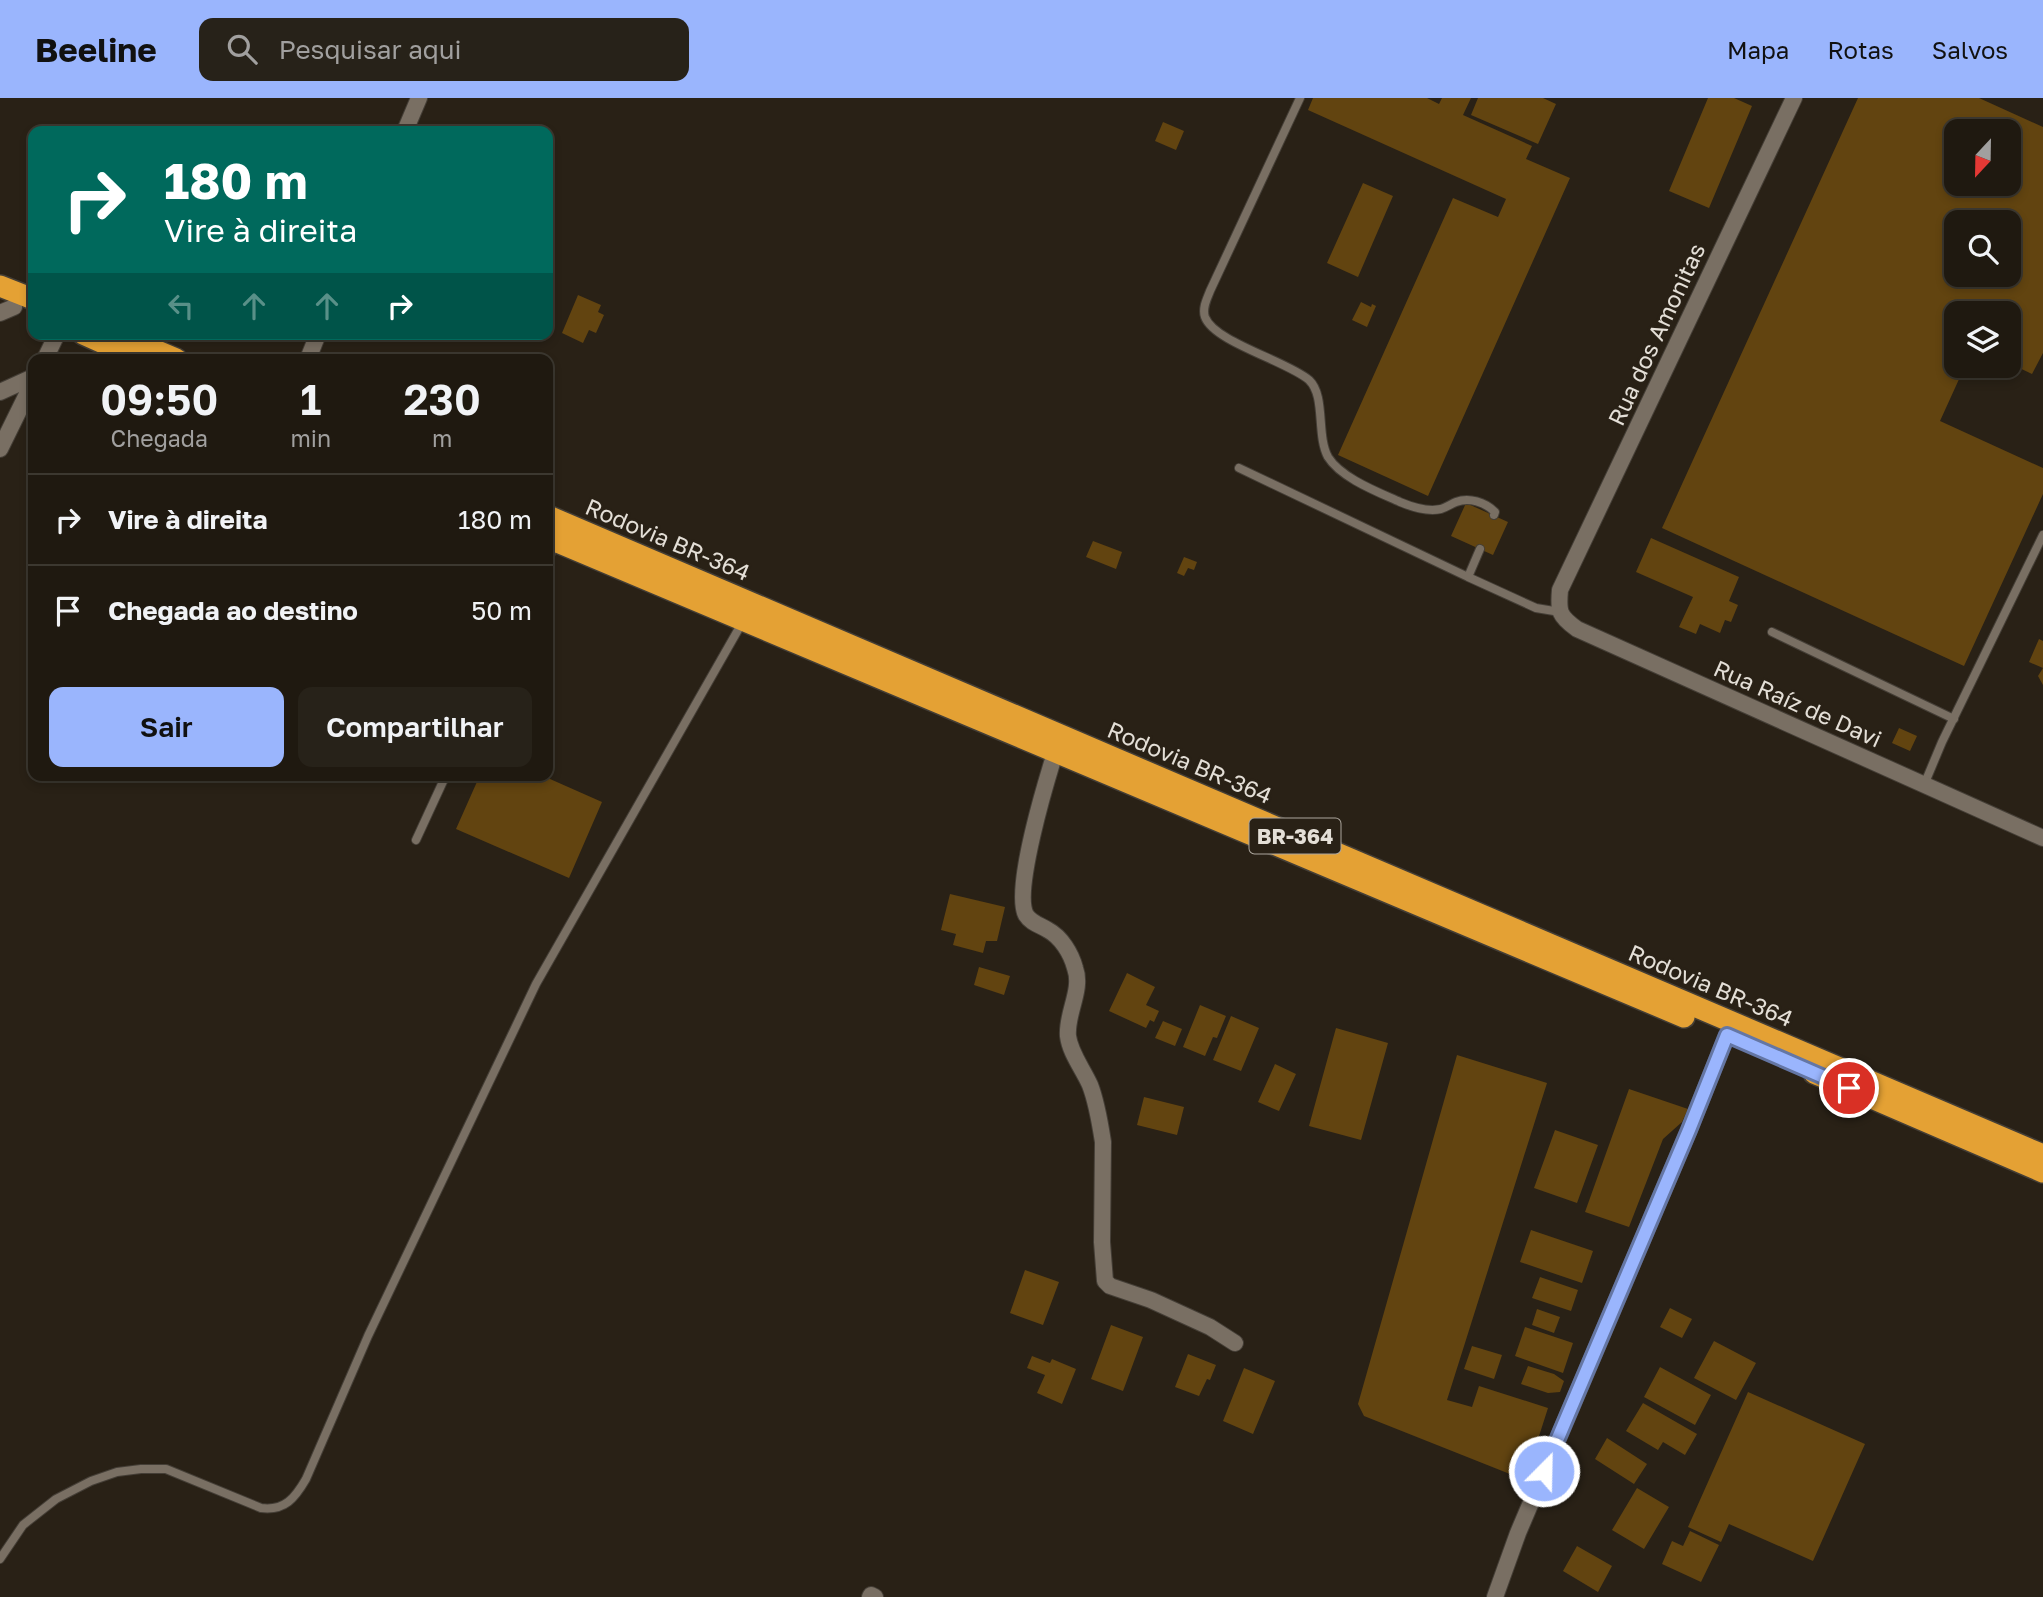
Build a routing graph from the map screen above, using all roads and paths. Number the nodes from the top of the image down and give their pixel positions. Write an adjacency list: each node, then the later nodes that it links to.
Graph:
1 (419, 98): 4 (street)
2 (1300, 98): 16 (lane)
3 (1794, 98): 22 (street, Rua dos Amonitas)
4 (407, 126)
5 (0, 286): 6 (highway)
6 (16, 307)
7 (96, 340): 9 (highway)
8 (131, 340): 10 (highway)
9 (128, 354)
10 (164, 354)
11 (28, 379): 12 (street)
12 (0, 392)
13 (28, 392): 14 (street)
14 (0, 449)
15 (1239, 468): 21 (lane)
16 (1494, 516)
17 (553, 518): 32 (highway, Rodovia BR-364 / BR-364)
18 (2043, 535): 25 (lane)
19 (553, 548): 23 (highway, BR-364)
20 (1480, 549): 21 (lane)
21 (1468, 577): 22 (lane)
22 (1560, 612): 28 (street, Rua Raíz de Davi)
23 (743, 620): 26 (highway, BR-364); 35 (lane)
24 (1772, 632): 25 (lane)
25 (1954, 719): 28 (lane)
26 (1055, 753): 31 (highway, BR-364); 34 (street)
27 (443, 781): 30 (lane)
28 (1924, 785): 29 (street, Rua Raíz de Davi)
29 (2043, 838)
30 (416, 840)
31 (1727, 1035): 33 (highway, BR-364); 36 (street)
32 (2043, 1155)
33 (2043, 1172)
34 (1235, 1343)
35 (0, 1559)
36 (1495, 1597)

